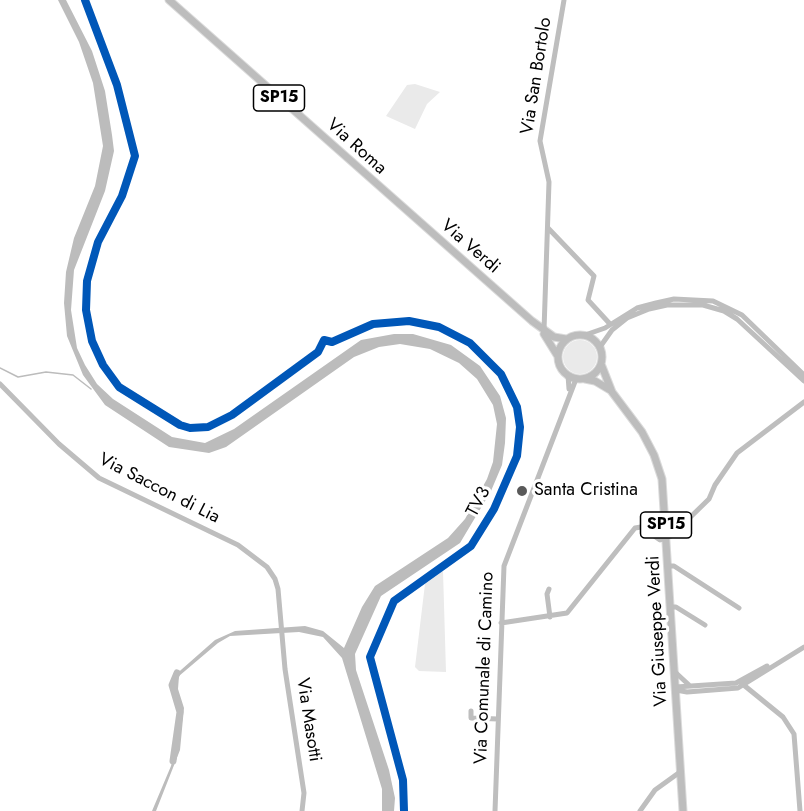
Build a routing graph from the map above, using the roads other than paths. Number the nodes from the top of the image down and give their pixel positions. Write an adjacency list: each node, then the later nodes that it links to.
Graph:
1 (169, 0): 3 (main road, Via Roma / SP15)
2 (564, 0): 4 (street, Via San Bortolo)
3 (388, 196): 5 (main road, Via Verdi / SP15)
4 (548, 228): 6 (street); 7 (street, Via San Bortolo)
5 (532, 321): 7 (main road, SP15); 11 (main road, SP15)
6 (610, 324): 8 (street); 14 (street)
7 (544, 330): 9 (main road, SP15)
8 (585, 335): 9 (main road); 10 (main road)
9 (566, 339): 11 (main road)
10 (600, 347): 12 (main road, SP15); 16 (street)
11 (558, 356): 13 (main road, SP15)
12 (601, 364): 15 (main road); 18 (main road, SP15)
13 (568, 375): 15 (main road, SP15); 19 (street, Via Comunale di Camino)
14 (804, 375)
15 (580, 378): 18 (main road, SP15); 19 (street, Via Comunale di Camino)
16 (804, 381)
17 (0, 384): 29 (street, Via Saccon di Lia)
18 (612, 392): 21 (main road, Via Giuseppe Verdi / SP15)
19 (568, 394): 27 (street, Via Comunale di Camino)
20 (804, 402): 21 (street)
21 (667, 539): 22 (main road, Via Giuseppe Verdi / SP15); 26 (street)
22 (669, 566): 24 (main road, Via Giuseppe Verdi / SP15); 25 (street)
23 (549, 589): 26 (street)
24 (671, 607): 28 (street); 31 (main road, Via Giuseppe Verdi / SP15)
25 (739, 608)
26 (550, 617): 27 (street)
27 (501, 623): 37 (street, Via Comunale di Camino)
28 (705, 625)
29 (282, 630): 39 (street, Via Masotti)
30 (804, 645): 32 (street)
31 (675, 672): 33 (main road, Via Giuseppe Verdi / SP15); 34 (street)
32 (742, 683): 34 (street); 43 (street)
33 (676, 688): 34 (street); 35 (main road, Via Giuseppe Verdi / SP15)
34 (689, 688): 35 (street)
35 (677, 703): 38 (main road, Via Giuseppe Verdi / SP15)
36 (471, 711): 37 (street)
37 (498, 719): 40 (street, Via Comunale di Camino)
38 (680, 772): 41 (street); 42 (main road, Via Giuseppe Verdi / SP15)
39 (302, 811)
40 (495, 811)
41 (640, 811)
42 (682, 811)
43 (800, 811)

